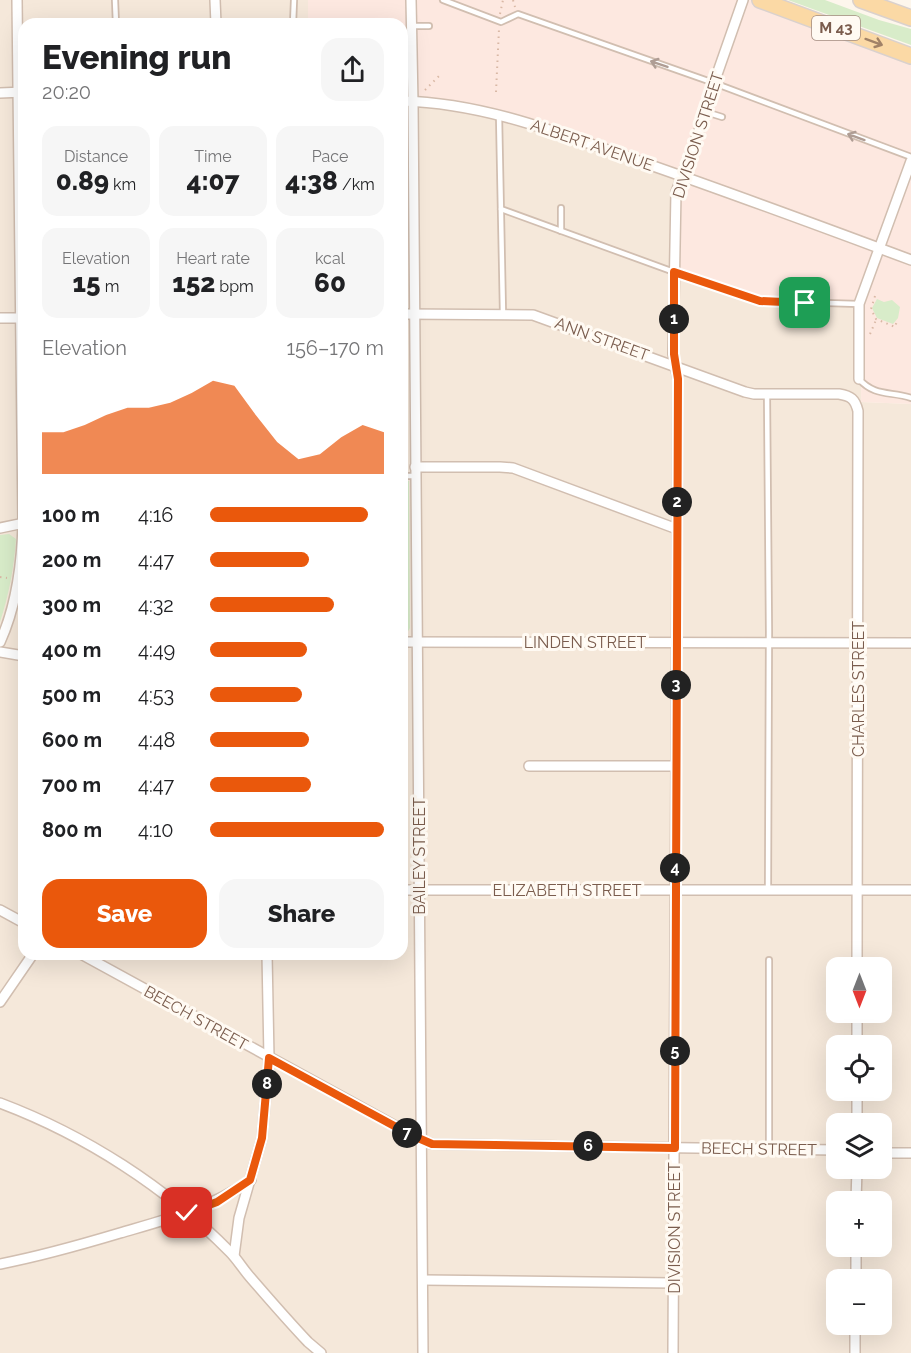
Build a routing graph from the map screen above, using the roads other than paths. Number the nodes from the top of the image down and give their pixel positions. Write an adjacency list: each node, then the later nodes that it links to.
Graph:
1 (17, 0): 14 (street)
2 (115, 0): 10 (lane)
3 (215, 0): 11 (street)
4 (294, 0): 12 (lane)
5 (411, 0): 15 (street, BAILEY STREET)
6 (443, 0): 18 (lane, one-way to 6)
7 (744, 0): 18 (street, DIVISION STREET)
8 (760, 0): 17 (main road, M 43, one-way to 17)
9 (861, 0): 13 (main road, M 43)
10 (116, 18)
11 (216, 18)
12 (293, 18)
13 (911, 18)
14 (18, 23)
15 (411, 26): 16 (lane); 22 (street, BAILEY STREET)
16 (429, 26)
17 (911, 56)
18 (714, 83): 23 (street, DIVISION STREET); 26 (lane, one-way to 18)
19 (18, 92): 20 (street)
20 (0, 93)
21 (408, 102): 22 (street, ALBERT AVENUE)
22 (413, 102): 24 (street, ALBERT AVENUE); 37 (street, BAILEY STREET)
23 (706, 112): 25 (lane); 27 (street, DIVISION STREET)
24 (499, 114): 27 (street, ALBERT AVENUE); 30 (lane)
25 (722, 117)
26 (911, 159): 28 (street)
27 (682, 176): 32 (street, ALBERT AVENUE); 34 (street, DIVISION STREET)
28 (907, 184): 32 (street)
29 (561, 208): 31 (lane)
30 (501, 209): 31 (lane); 38 (lane)
31 (561, 231): 34 (lane)
32 (879, 248): 33 (street, ALBERT AVENUE); 35 (street)
33 (911, 260)
34 (674, 272): 35 (lane); 41 (street, DIVISION STREET)
35 (859, 304): 42 (street)
36 (408, 314): 37 (street, ANN STREET)
37 (414, 314): 38 (street, ANN STREET); 46 (street, BAILEY STREET)
38 (503, 314): 41 (street, ANN STREET)
39 (0, 318): 40 (street)
40 (18, 318)
41 (676, 367): 43 (street, ANN STREET); 50 (street, DIVISION STREET)
42 (859, 379): 44 (lane)
43 (767, 394): 45 (street, ANN STREET); 56 (lane)
44 (911, 398)
45 (858, 411): 57 (street, CHARLES STREET)
46 (415, 471): 47 (lane); 50 (street); 54 (street, BAILEY STREET)
47 (408, 474)
48 (18, 524): 49 (street)
49 (0, 528)
50 (677, 529): 55 (street, DIVISION STREET)
51 (18, 580): 52 (street)
52 (0, 642)
53 (408, 642): 54 (street, LINDEN STREET)
54 (417, 642): 55 (street, LINDEN STREET); 64 (street, BAILEY STREET)
55 (676, 642): 56 (street, LINDEN STREET); 62 (street, DIVISION STREET)
56 (769, 643): 57 (street, LINDEN STREET); 66 (lane)
57 (859, 643): 58 (street, LINDEN STREET); 67 (street, CHARLES STREET)
58 (911, 643)
59 (0, 652): 60 (street)
60 (18, 655)
61 (529, 766): 62 (street)
62 (676, 766): 65 (street, DIVISION STREET)
63 (408, 890): 64 (street, ELIZABETH STREET)
64 (419, 890): 65 (street, ELIZABETH STREET); 79 (street, BAILEY STREET)
65 (675, 890): 66 (street, ELIZABETH STREET); 80 (street, DIVISION STREET)
66 (768, 890): 67 (street, ELIZABETH STREET)
67 (857, 890): 68 (street, ELIZABETH STREET); 71 (street, CHARLES STREET)
68 (911, 890)
69 (0, 910): 70 (street)
70 (18, 920)
71 (857, 957)
72 (29, 960): 76 (street)
73 (92, 960): 77 (street, BEECH STREET)
74 (267, 960): 77 (street)
75 (769, 960): 81 (lane)
76 (0, 1002)
77 (269, 1058): 79 (street, BEECH STREET); 85 (street)
78 (0, 1103): 86 (street)
79 (421, 1140): 80 (street, BEECH STREET); 89 (street, BAILEY STREET)
80 (675, 1148): 81 (street, BEECH STREET); 90 (street, DIVISION STREET)
81 (769, 1149): 82 (street, BEECH STREET)
82 (826, 1150)
83 (892, 1153): 84 (street)
84 (911, 1153)
85 (250, 1180): 86 (street); 87 (street)
86 (187, 1213): 87 (street); 88 (street)
87 (234, 1256): 92 (street)
88 (0, 1264)
89 (423, 1280): 90 (street); 95 (street, BAILEY STREET)
90 (674, 1284): 96 (street, DIVISION STREET)
91 (855, 1335): 97 (street)
92 (308, 1342): 93 (street); 94 (street)
93 (310, 1353)
94 (321, 1353)
95 (423, 1353)
96 (674, 1353)
97 (855, 1353)

